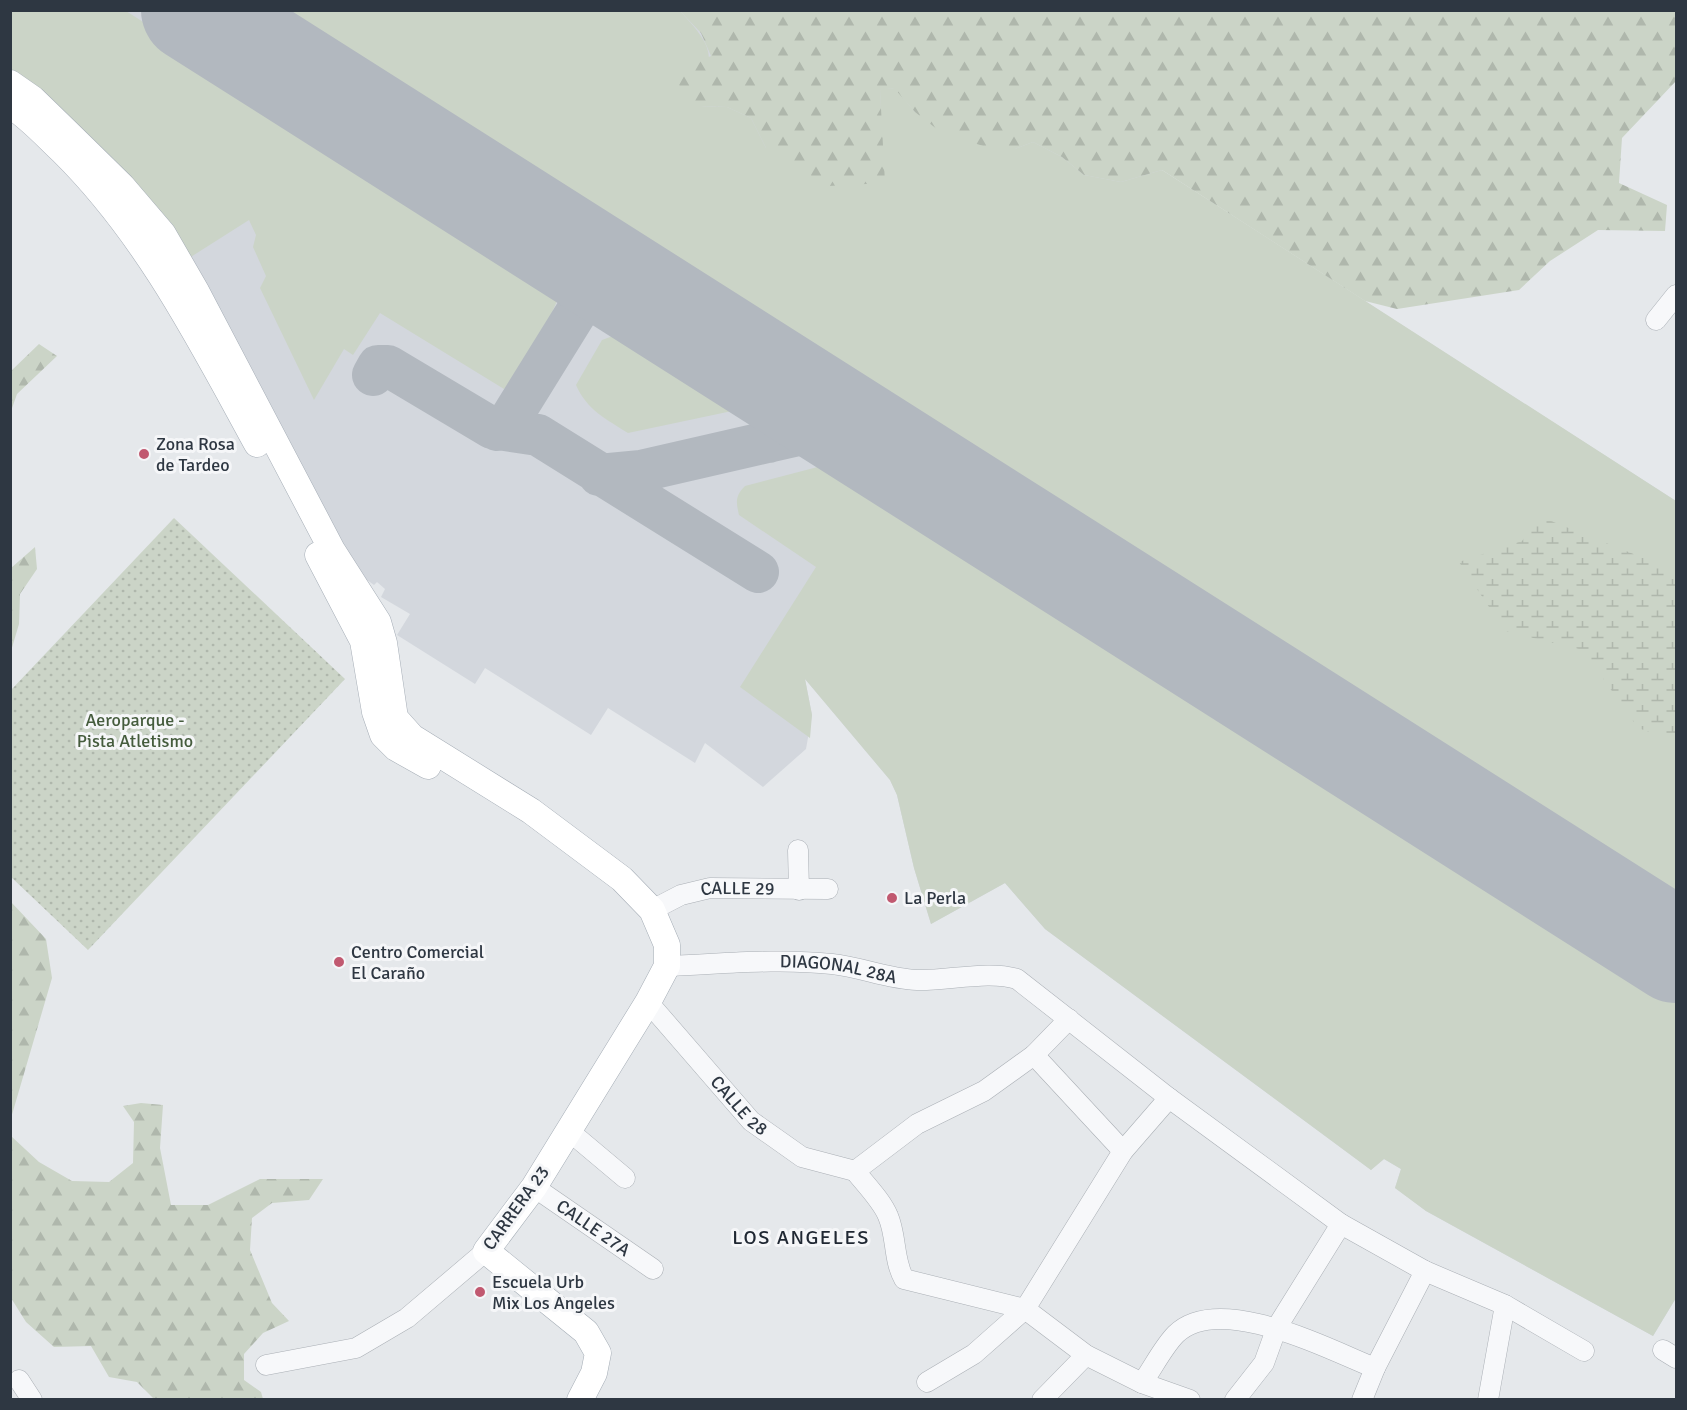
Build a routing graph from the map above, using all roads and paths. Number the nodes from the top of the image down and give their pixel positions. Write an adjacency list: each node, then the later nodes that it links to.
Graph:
1 (10, 83): 5 (main road)
2 (10, 105): 5 (main road)
3 (1677, 295): 4 (street)
4 (1656, 320)
5 (560, 835): 9 (main road)
6 (798, 850): 8 (street)
7 (828, 889): 8 (street, CALLE 29)
8 (799, 890): 9 (street, CALLE 29)
9 (652, 910): 10 (main road)
10 (667, 956): 11 (main road, CARRERA 23); 12 (street, DIAGONAL 28A)
11 (648, 1002): 15 (main road, CARRERA 23); 17 (street, CALLE 28)
12 (1069, 1019): 13 (street); 14 (street)
13 (1034, 1055): 16 (street); 17 (street)
14 (1169, 1098): 16 (street); 20 (street)
15 (568, 1131): 18 (street); 19 (main road, CARRERA 23)
16 (1123, 1151): 25 (street)
17 (855, 1171): 25 (street)
18 (625, 1178)
19 (534, 1187): 21 (main road, CARRERA 23); 22 (street, CALLE 27A)
20 (1341, 1224): 23 (street); 26 (street)
21 (486, 1251): 29 (street, CARRERA 23); 35 (main road)
22 (653, 1269)
23 (1425, 1271): 24 (street); 30 (street)
24 (1504, 1305): 27 (street); 40 (street)
25 (1025, 1309): 28 (street); 32 (street)
26 (1277, 1327): 30 (street); 33 (street); 38 (street)
27 (1584, 1351)
28 (1086, 1355): 33 (street); 36 (street)
29 (266, 1365)
30 (1375, 1368): 39 (street)
31 (20, 1380): 34 (street)
32 (927, 1382)
33 (1142, 1383): 37 (street)
34 (32, 1400)
35 (580, 1400)
36 (1042, 1400)
37 (1190, 1400)
38 (1235, 1400)
39 (1362, 1400)
40 (1488, 1400)

